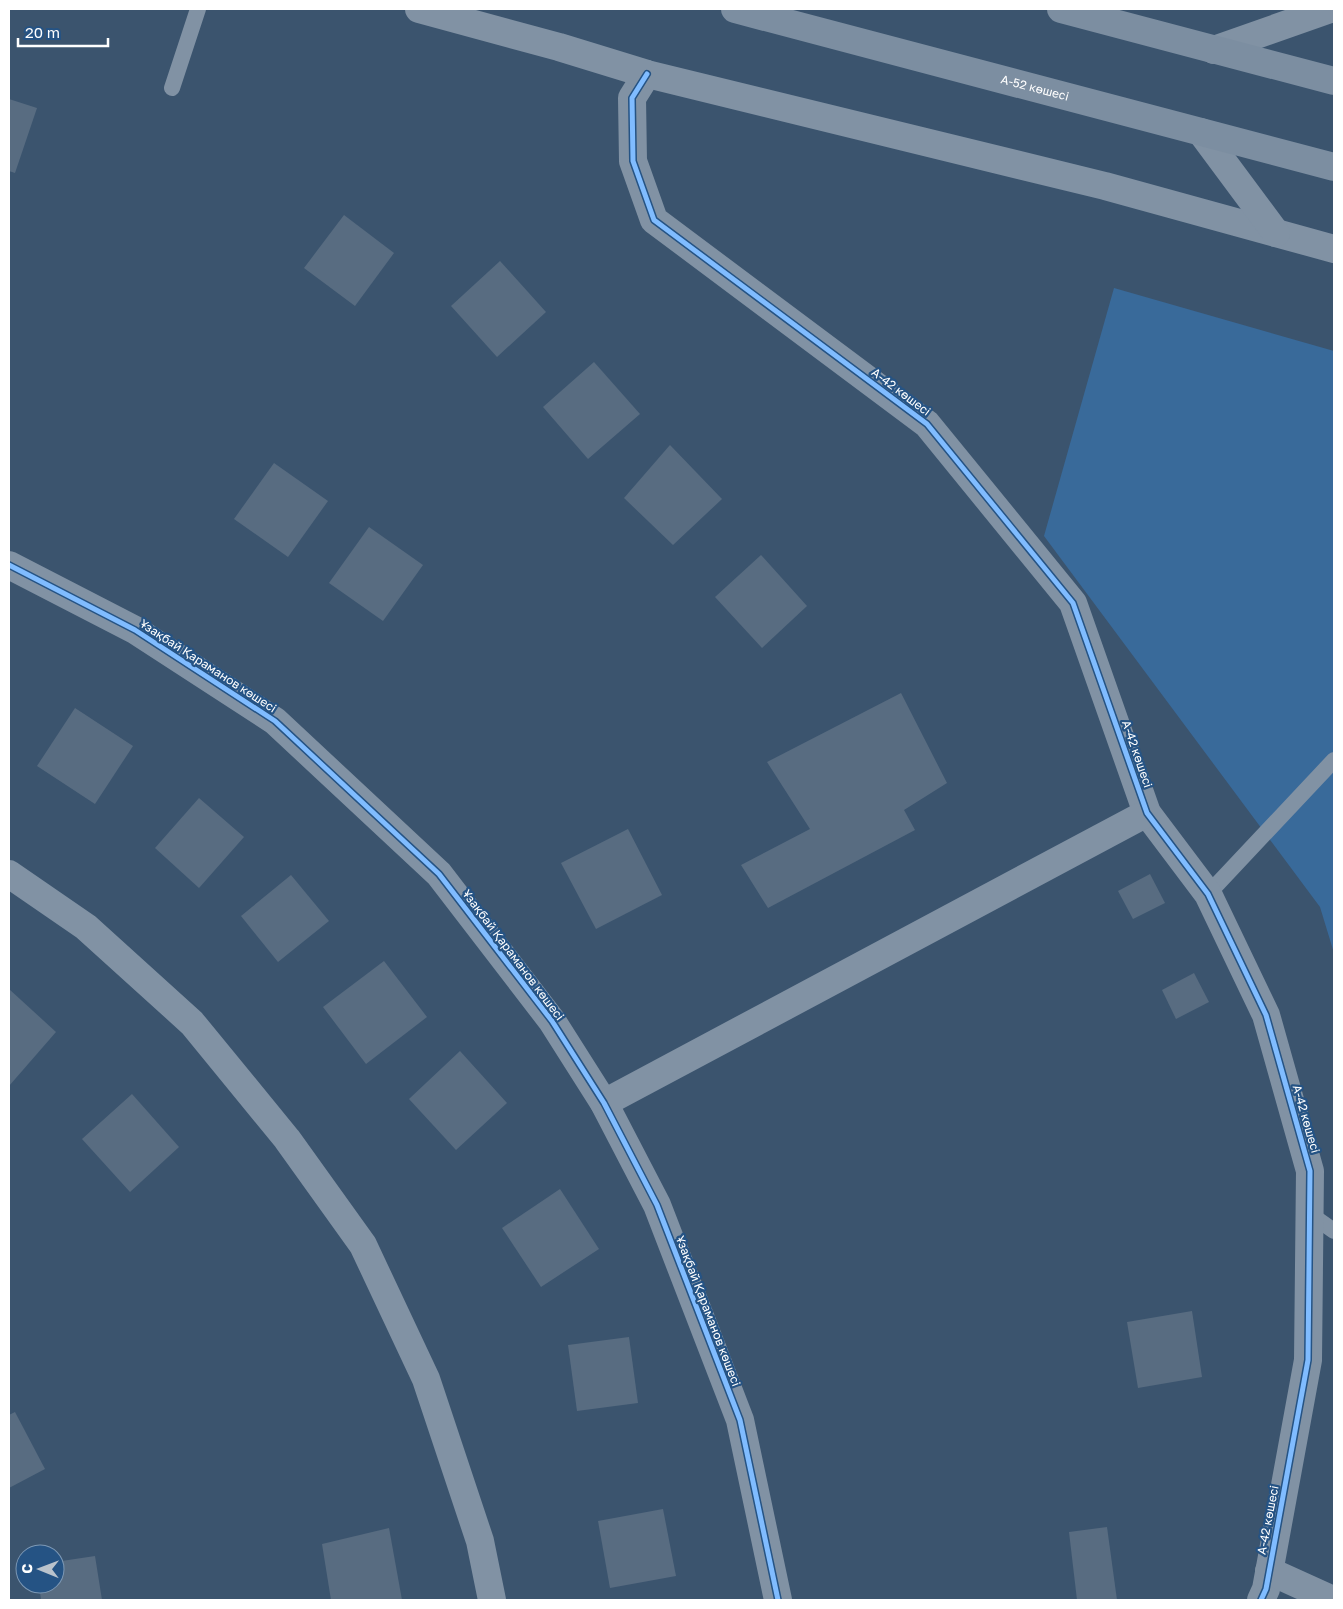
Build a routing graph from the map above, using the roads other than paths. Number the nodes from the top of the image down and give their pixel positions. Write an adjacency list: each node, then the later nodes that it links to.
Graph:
1 (198, 9): 9 (lane)
2 (419, 9): 7 (street)
3 (734, 9): 10 (main road, А-52 көшесі)
4 (1060, 9): 6 (main road)
5 (1330, 9): 6 (street)
6 (1214, 50): 8 (main road)
7 (647, 74): 12 (street); 16 (street, А-42 көшесі)
8 (1334, 81)
9 (172, 88)
10 (1201, 132): 11 (main road, А-52 көшесі); 12 (street)
11 (1334, 166)
12 (1276, 233): 13 (street)
13 (1334, 249)
14 (9, 565): 19 (street, Ұзақбай Қараманов көшесі)
15 (1334, 760): 18 (lane)
16 (1147, 813): 18 (street, А-42 көшесі); 19 (street)
17 (9, 874): 23 (street)
18 (1208, 894): 20 (street, А-42 көшесі)
19 (604, 1103): 24 (street, Ұзақбай Қараманов көшесі)
20 (1310, 1214): 21 (lane); 22 (street, А-42 көшесі)
21 (1334, 1231)
22 (1269, 1571): 25 (street, А-42 көшесі); 26 (street)
23 (492, 1600)
24 (778, 1600)
25 (1261, 1600)
26 (1333, 1600)

